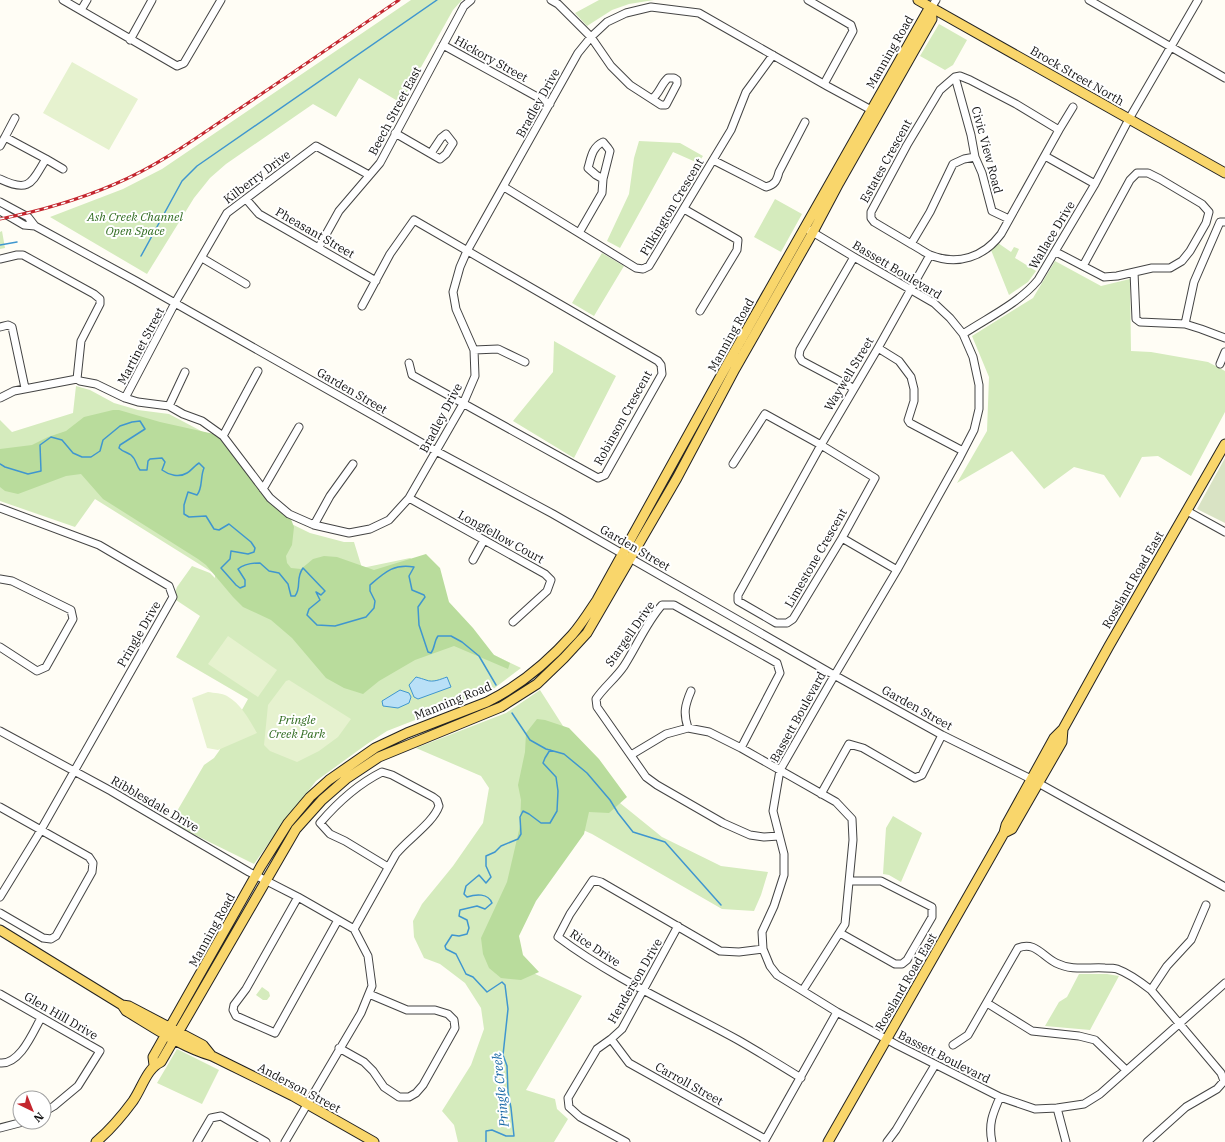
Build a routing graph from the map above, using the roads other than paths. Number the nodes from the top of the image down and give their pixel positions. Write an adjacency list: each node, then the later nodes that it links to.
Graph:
1 (63, 0): 13 (street)
2 (87, 0): 13 (street)
3 (152, 0): 15 (street)
4 (221, 0): 15 (street)
5 (471, 0): 16 (street, Beech Street East)
6 (551, 0): 14 (street)
7 (808, 0): 21 (street)
8 (918, 0): 12 (main road, Brock Street North)
9 (936, 0): 12 (street)
10 (1089, 0): 17 (street)
11 (1198, 0): 17 (street, Wallace Drive)
12 (931, 8): 25 (main road, Manning Road); 27 (main road, Brock Street North)
13 (81, 10): 15 (street)
14 (591, 37): 18 (street, Bradley Drive); 22 (street); 23 (street, Bradley Drive)
15 (130, 40)
16 (443, 45): 23 (street, Hickory Street); 30 (street, Beech Street East)
17 (1171, 47): 20 (street); 27 (street, Wallace Drive)
18 (773, 55): 21 (street, Bradley Drive); 37 (street, Pilkington Crescent)
19 (955, 77): 29 (street); 34 (street, Civic View Road); 54 (street, Estates Crescent)
20 (1225, 78)
21 (824, 84): 25 (street, Bradley Drive)
22 (652, 99)
23 (550, 104): 44 (street, Bradley Drive)
24 (1073, 107): 29 (street, Estates Crescent)
25 (875, 112): 52 (main road, Manning Road)
26 (15, 118): 31 (street)
27 (1129, 119): 39 (main road, Brock Street North); 43 (street, Wallace Drive)
28 (805, 122): 37 (street)
29 (1059, 130): 35 (street, Estates Crescent)
30 (395, 133): 33 (street); 40 (street, Beech Street East)
31 (5, 137): 32 (street); 36 (street)
32 (0, 146)
33 (431, 153)
34 (975, 156): 49 (street, Civic View Road); 54 (street)
35 (1045, 156): 43 (street); 49 (street, Estates Crescent)
36 (46, 159): 38 (street); 41 (street)
37 (713, 160): 47 (street, Pilkington Crescent)
38 (63, 169)
39 (1225, 173)
40 (369, 175): 45 (street, Kilberry Drive); 55 (street, Beech Street East)
41 (0, 179)
42 (603, 179): 42 (street); 53 (street)
43 (1095, 184): 57 (street, Wallace Drive)
44 (504, 187): 53 (street, Pilkington Crescent); 56 (street, Bradley Drive)
45 (246, 199): 55 (street, Pheasant Street); 59 (street, Kilberry Drive)
46 (0, 202): 51 (street, Garden Street)
47 (684, 209): 53 (street, Pilkington Crescent); 69 (street)
48 (0, 211): 51 (street, Garden Street)
49 (1009, 219): 58 (street, Estates Crescent)
50 (1225, 222): 70 (street)
51 (35, 226): 67 (street, Garden Street)
52 (809, 230): 60 (street, Bassett Boulevard); 106 (main road, Manning Road)
53 (579, 233)
54 (912, 244): 58 (street, Estates Crescent)
55 (319, 247): 64 (street, Pheasant Street)
56 (467, 251): 64 (street); 75 (street, Bradley Drive); 87 (street, Robinson Crescent)
57 (1056, 252): 62 (street); 72 (street, Wallace Drive)
58 (930, 255): 66 (street, Waywell Street)
59 (202, 258): 65 (street); 67 (street, Kilberry Drive)
60 (854, 258): 66 (street, Bassett Boulevard); 84 (street)
61 (0, 259): 82 (street)
62 (1083, 266): 63 (street); 63 (street)
63 (1134, 272): 70 (street)
64 (376, 281): 68 (street)
65 (246, 284)
66 (911, 290): 72 (street, Bassett Boulevard); 74 (street, Waywell Street)
67 (175, 303): 86 (street, Martinet Street); 93 (street, Garden Street)
68 (362, 306)
69 (700, 311)
70 (1185, 324): 73 (street)
71 (0, 327): 83 (street)
72 (963, 334): 94 (street, Bassett Boulevard)
73 (1225, 338)
74 (878, 348): 84 (street, Waywell Street); 94 (street)
75 (474, 350): 77 (street); 87 (street, Bradley Drive)
76 (1225, 352): 79 (street)
77 (525, 362)
78 (409, 363): 87 (street)
79 (1220, 364)
80 (258, 371): 90 (street)
81 (185, 372): 88 (street)
82 (77, 379): 83 (street, Bradley Drive); 86 (street, Bradley Drive)
83 (26, 388): 85 (street, Bradley Drive)
84 (853, 388): 92 (street, Waywell Street)
85 (0, 398)
86 (125, 398): 88 (street, Bradley Drive)
87 (463, 404): 93 (street, Bradley Drive)
88 (169, 406): 90 (street, Bradley Drive)
89 (299, 427): 97 (street)
90 (223, 436): 97 (street, Bradley Drive)
91 (1225, 444): 101 (main road, Rossland Road East)
92 (821, 445): 96 (street); 99 (street, Waywell Street); 104 (street, Limestone Crescent)
93 (436, 451): 98 (street, Bradley Drive); 106 (street, Garden Street)
94 (963, 451): 108 (street, Bassett Boulevard)
95 (353, 464): 102 (street)
96 (733, 464)
97 (262, 489): 102 (street, Bradley Drive)
98 (409, 498): 102 (street, Bradley Drive); 105 (street, Longfellow Court)
99 (787, 505): 104 (street, Limestone Crescent)
100 (0, 508): 120 (street, Pringle Drive)
101 (1187, 511): 103 (street); 121 (main road, Rossland Road East)
102 (314, 525)
103 (1225, 532)
104 (842, 538): 108 (street)
105 (484, 540): 107 (street); 110 (street, Longfellow Court)
106 (626, 555): 112 (street, Garden Street); 127 (main road, Manning Road); 128 (main road, Manning Road)
107 (473, 560)
108 (897, 570): 112 (street, Bassett Boulevard)
109 (0, 579): 111 (street)
110 (513, 622)
111 (0, 647)
112 (834, 675): 116 (street, Garden Street); 119 (street, Bassett Boulevard)
113 (691, 691): 114 (street)
114 (688, 728): 117 (street); 118 (street)
115 (0, 731): 120 (street, Ribblesdale Drive)
116 (942, 735): 121 (street, Garden Street); 122 (street)
117 (741, 748): 118 (street, Stargell Drive); 119 (street)
118 (631, 755): 125 (street, Stargell Drive)
119 (780, 770): 122 (street); 125 (street, Bassett Boulevard)
120 (74, 772): 124 (street, Pringle Drive); 127 (street, Ribblesdale Drive)
121 (1034, 781): 130 (street, Garden Street); 154 (main road, Rossland Road East)
122 (821, 794): 129 (street)
123 (0, 807): 124 (street)
124 (41, 829): 131 (street, Pringle Drive); 134 (street)
125 (779, 836): 140 (street, Bassett Boulevard)
126 (388, 867): 126 (street); 137 (street)
127 (256, 875): 128 (street, Ribblesdale Drive); 151 (main road, Manning Road)
128 (266, 880): 132 (street, Ribblesdale Drive); 152 (main road, Manning Road)
129 (850, 881): 139 (street); 139 (street)
130 (1225, 887)
131 (0, 897)
132 (298, 897): 135 (street, Ribblesdale Drive); 135 (street)
133 (1206, 905): 143 (street)
134 (0, 913)
135 (338, 920): 137 (street, Ribblesdale Drive)
136 (678, 926): 140 (street, Rice Drive); 144 (street, Henderson Drive); 144 (street, Rice Drive)
137 (354, 929): 146 (street)
138 (0, 930): 151 (main road, Anderson Street)
139 (840, 933): 142 (street)
140 (763, 950): 142 (street, Bassett Boulevard)
141 (1225, 983): 150 (street, Bassett Boulevard)
142 (803, 990): 148 (street, Bassett Boulevard)
143 (1151, 990): 147 (street); 150 (street)
144 (644, 991): 153 (street, Henderson Drive); 161 (street, Rice Drive)
145 (0, 994): 149 (street, Glen Hill Drive)
146 (369, 994): 156 (street); 156 (street)
147 (987, 1002): 155 (street); 160 (street)
148 (837, 1012): 154 (street, Bassett Boulevard); 161 (street)
149 (42, 1018): 157 (street); 164 (street, Glen Hill Drive)
150 (1179, 1023): 160 (street, Bassett Boulevard); 179 (street)
151 (168, 1031): 152 (main road, Anderson Street); 158 (main road, Manning Road)
152 (177, 1035): 158 (main road, Manning Road); 163 (main road, Anderson Street)
153 (611, 1039): 168 (street, Carroll Street); 174 (street, Henderson Drive)
154 (887, 1039): 159 (street, Bassett Boulevard); 175 (main road, Rossland Road East)
155 (953, 1045)
156 (339, 1048): 163 (street)
157 (0, 1063)
158 (154, 1065): 169 (main road, Manning Road)
159 (935, 1065): 162 (street, Bassett Boulevard); 176 (street)
160 (1126, 1070): 165 (street, Bassett Boulevard)
161 (801, 1078): 168 (street)
162 (1000, 1097): 165 (street, Bassett Boulevard); 177 (street)
163 (307, 1105): 172 (street); 173 (main road, Anderson Street)
164 (52, 1107)
165 (1057, 1108): 178 (street)
166 (12, 1125): 167 (street)
167 (0, 1128)
168 (765, 1141)
169 (96, 1142)
170 (196, 1142): 171 (street)
171 (266, 1142)
172 (285, 1142)
173 (374, 1142)
174 (626, 1142)
175 (828, 1142)
176 (887, 1142)
177 (992, 1142)
178 (1066, 1142)
179 (1147, 1142)

